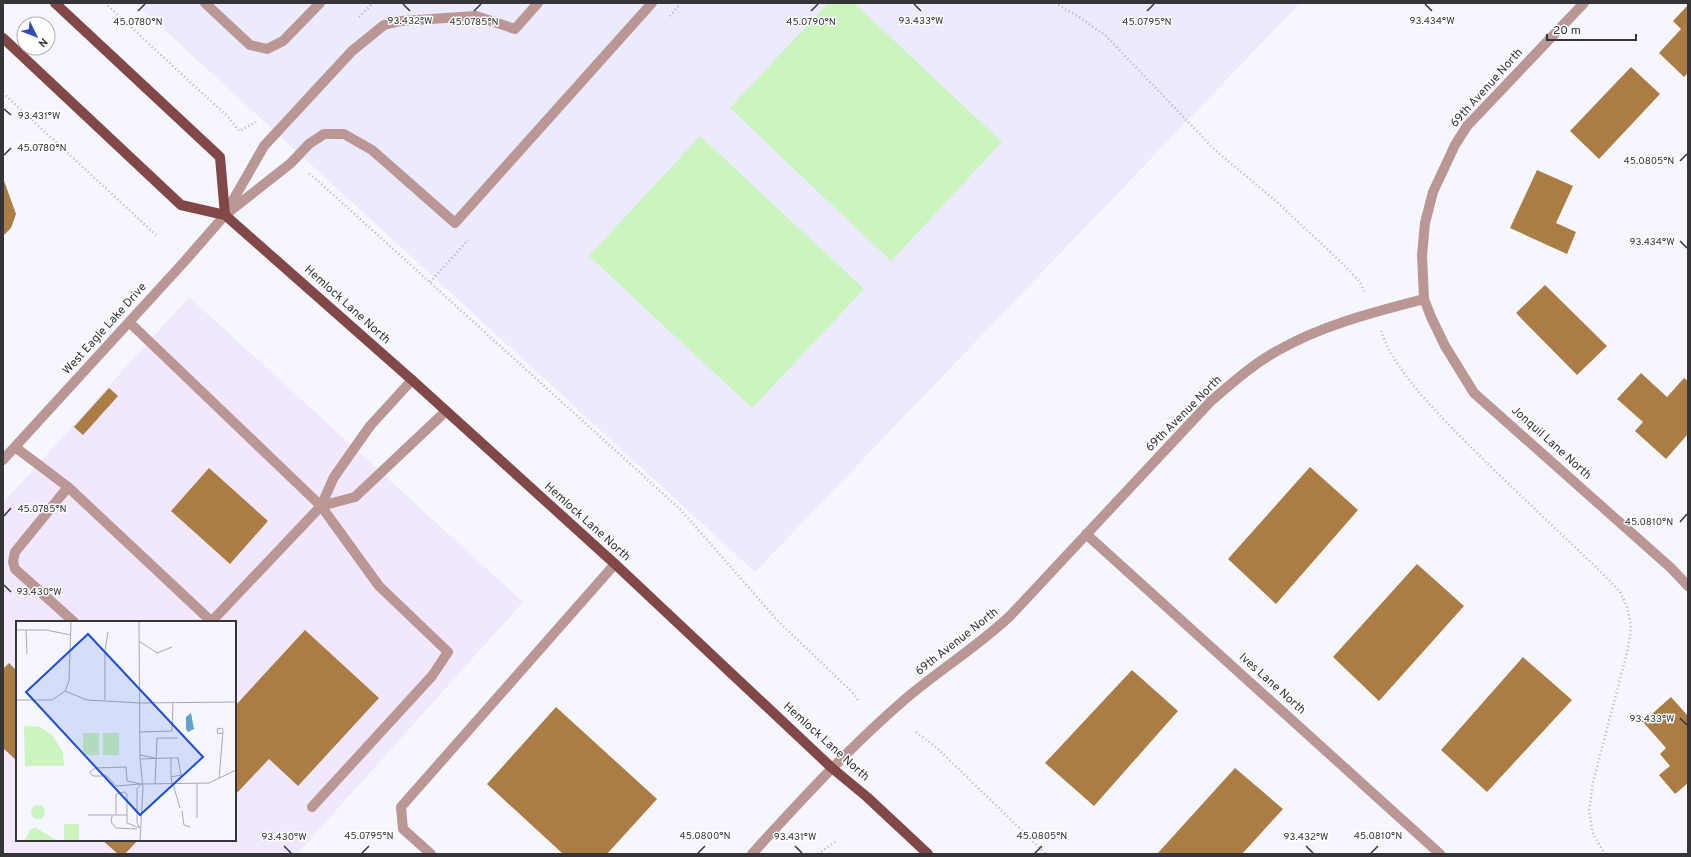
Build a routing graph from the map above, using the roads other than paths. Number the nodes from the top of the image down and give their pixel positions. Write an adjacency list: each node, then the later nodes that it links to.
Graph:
1 (55, 3): 8 (main road)
2 (205, 3): 3 (street)
3 (320, 3)
4 (538, 3): 8 (street)
5 (652, 3): 8 (street)
6 (1584, 3): 9 (street, 69th Avenue North)
7 (3, 38): 8 (main road, Hemlock Lane North)
8 (225, 215): 10 (street, West Eagle Lake Drive); 11 (main road, Hemlock Lane North)
9 (1424, 299): 17 (street, 69th Avenue North); 19 (street, Jonquil Lane North)
10 (129, 322): 13 (street, West Eagle Lake Drive); 16 (street)
11 (412, 380): 12 (main road, Hemlock Lane North); 16 (street)
12 (446, 412): 16 (street); 18 (main road, Hemlock Lane North)
13 (15, 447): 14 (street, West Eagle Lake Drive); 15 (street)
14 (4, 458)
15 (68, 487): 20 (street); 21 (street)
16 (321, 506): 22 (street); 24 (street)
17 (1086, 534): 23 (street, 69th Avenue North); 28 (street, Ives Lane North)
18 (615, 564): 23 (main road, Hemlock Lane North); 25 (street)
19 (1688, 586)
20 (73, 621)
21 (211, 621)
22 (213, 621)
23 (832, 768): 26 (street, 69th Avenue North); 27 (main road, Hemlock Lane North)
24 (312, 807)
25 (431, 854)
26 (752, 854)
27 (928, 854)
28 (1440, 854)

